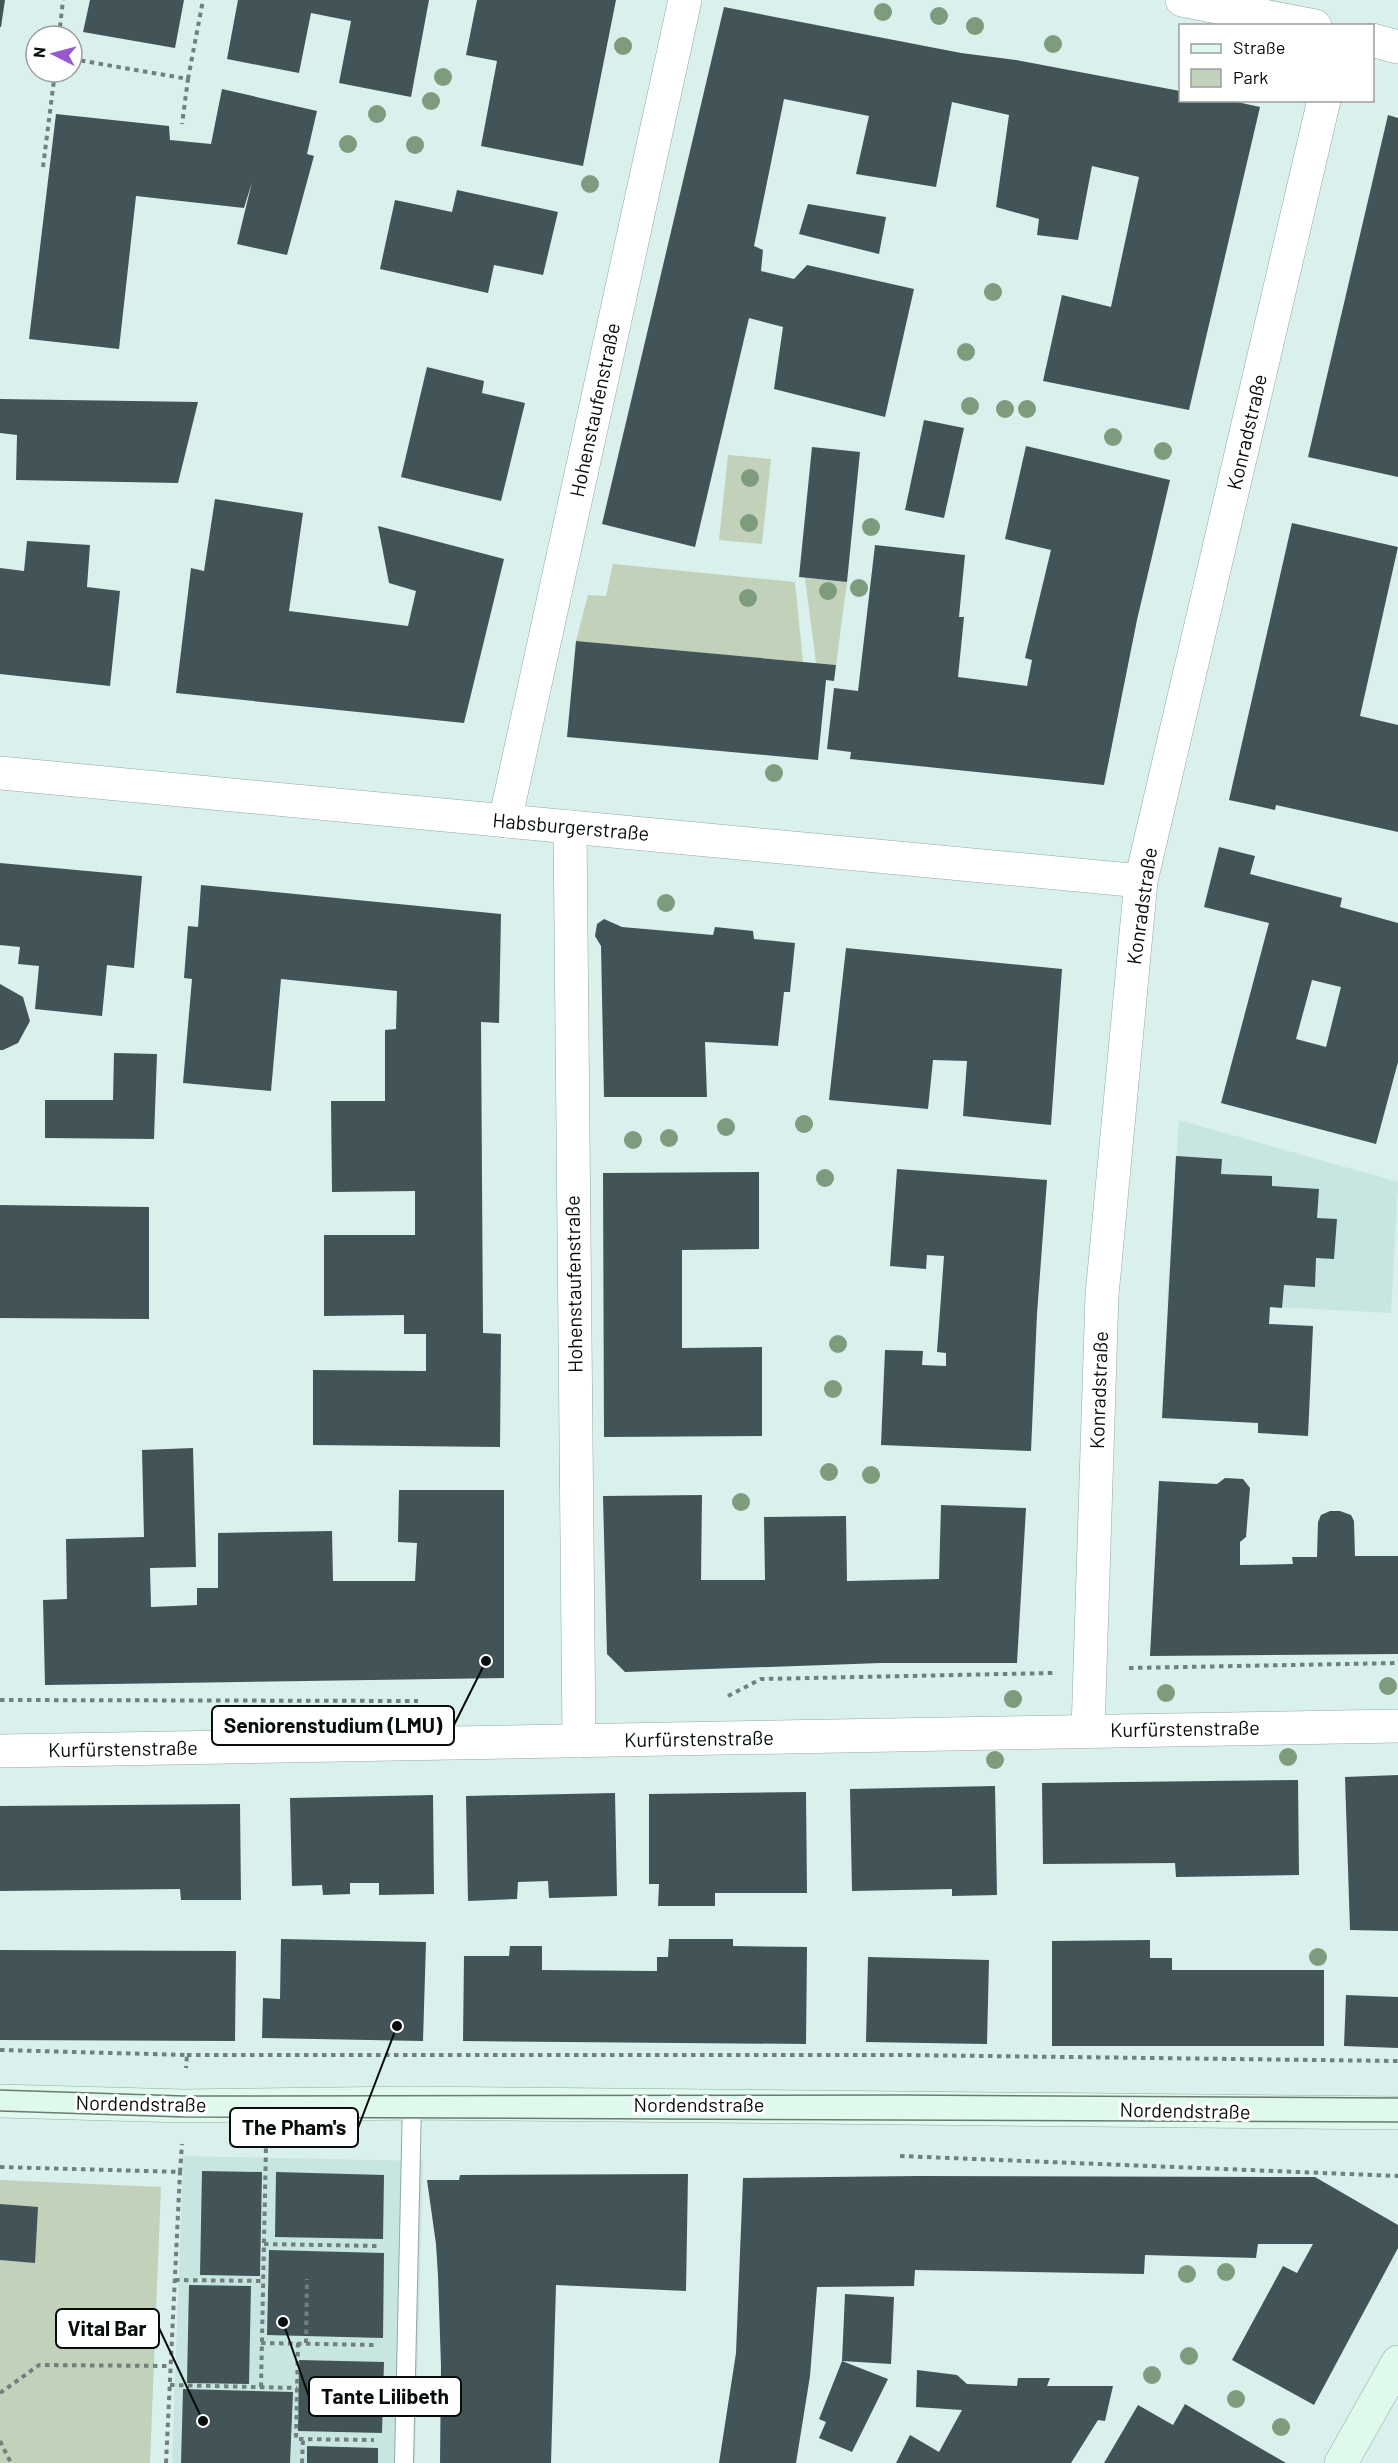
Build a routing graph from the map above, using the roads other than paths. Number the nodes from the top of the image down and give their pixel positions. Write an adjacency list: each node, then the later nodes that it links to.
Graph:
1 (685, 0): 8 (street, Hohenstaufenstraße)
2 (1182, 0): 3 (street)
3 (1305, 24)
4 (1374, 41): 5 (street)
5 (1398, 47)
6 (1324, 102): 10 (street, Konradstraße)
7 (0, 773): 8 (street, Habsburgerstraße)
8 (505, 821): 9 (street, Habsburgerstraße)
9 (570, 827): 10 (street, Habsburgerstraße); 13 (street, Hohenstaufenstraße)
10 (1141, 882): 12 (street, Konradstraße)
11 (1398, 1726): 12 (street, Kurfürstenstraße)
12 (1088, 1731): 13 (street, Kurfürstenstraße)
13 (579, 1741): 14 (street, Kurfürstenstraße)
14 (0, 1751)
15 (0, 2101): 16 (main road, Nordendstraße)
16 (412, 2103): 17 (main road, Nordendstraße); 19 (lane)
17 (1398, 2113)
18 (1398, 2362): 20 (main road)
19 (404, 2463)
20 (1341, 2463)

